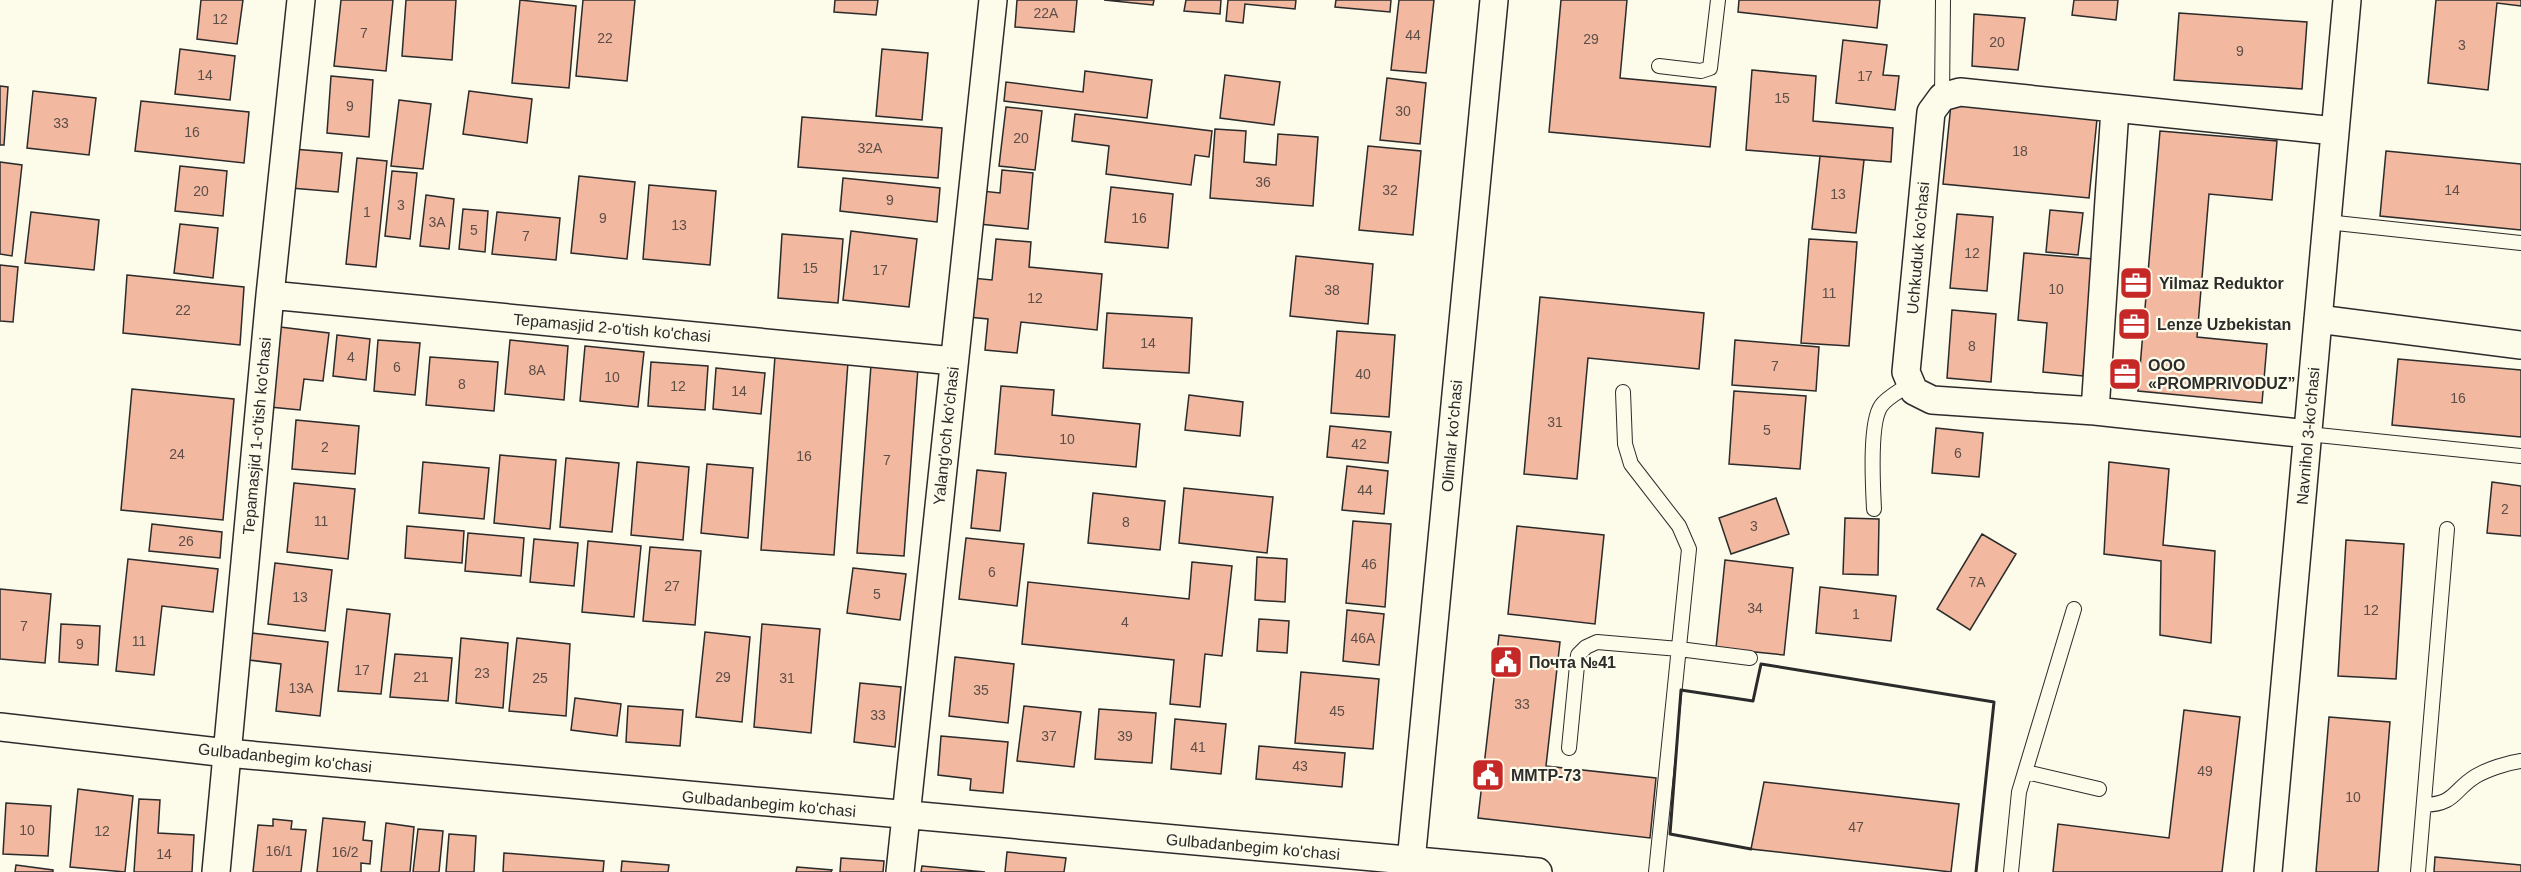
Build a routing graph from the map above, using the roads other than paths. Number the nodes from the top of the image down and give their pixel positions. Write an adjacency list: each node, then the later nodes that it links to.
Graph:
1 (301, 0): 13 (street, Tepamasjid 1-o'tish ko'chasi)
2 (993, 0): 16 (street, Yalang'och ko'chasi)
3 (1494, 0): 35 (street, Olimlar ko'chasi)
4 (1718, 0): 7 (lane)
5 (1943, 0): 8 (lane)
6 (2347, 0): 10 (street, Navnihol 3-ko'chasi)
7 (1659, 66)
8 (1942, 97): 9 (street); 17 (street, Uchkuduk ko'chasi)
9 (2115, 109): 10 (street); 19 (street)
10 (2335, 131): 11 (street, Navnihol 3-ko'chasi)
11 (2327, 222): 12 (lane); 14 (street, Navnihol 3-ko'chasi)
12 (2521, 243)
13 (270, 295): 16 (street, Tepamasjid 2-o'tish ko'chasi); 29 (street, Tepamasjid 1-o'tish ko'chasi)
14 (2319, 319): 15 (street); 20 (street, Navnihol 3-ko'chasi)
15 (2521, 345)
16 (954, 361): 34 (street, Yalang'och ko'chasi)
17 (1911, 383): 19 (street); 22 (lane)
18 (1623, 392): 25 (lane)
19 (2095, 411): 20 (street)
20 (2308, 434): 21 (lane); 41 (street, Navnihol 3-ko'chasi)
21 (2521, 456)
22 (1874, 509)
23 (2447, 529): 33 (lane)
24 (2074, 609): 31 (lane)
25 (1679, 649): 26 (lane); 28 (lane); 39 (lane)
26 (1750, 658)
27 (0, 726): 29 (street, Gulbadanbegim ko'chasi)
28 (1569, 748)
29 (227, 753): 34 (street, Gulbadanbegim ko'chasi); 36 (street, Tepamasjid 1-o'tish ko'chasi)
30 (2521, 761): 33 (lane)
31 (2026, 772): 32 (lane); 40 (lane)
32 (2099, 789)
33 (2424, 805): 42 (lane)
34 (906, 816): 35 (street, Gulbadanbegim ko'chasi); 37 (street, Yalang'och ko'chasi)
35 (1411, 866): 38 (street, Gulbadanbegim ko'chasi)
36 (216, 872)
37 (900, 872)
38 (1538, 872)
39 (1656, 872)
40 (2011, 872)
41 (2268, 872)
42 (2418, 872)

